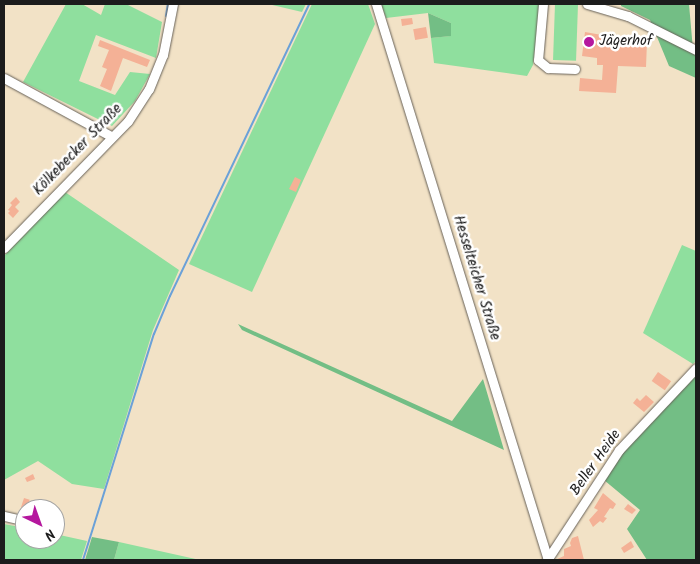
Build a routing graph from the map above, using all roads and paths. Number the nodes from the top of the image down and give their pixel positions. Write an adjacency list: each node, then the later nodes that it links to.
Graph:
1 (173, 4): 8 (street, Kölkebecker Straße)
2 (376, 4): 11 (street, Hesselteicher Straße)
3 (543, 4): 6 (street)
4 (588, 4): 5 (street)
5 (696, 50)
6 (575, 69)
7 (4, 78): 8 (street)
8 (112, 136): 9 (street, Kölkebecker Straße)
9 (4, 248)
10 (696, 368): 11 (street, Beller Heide)
11 (548, 560)

